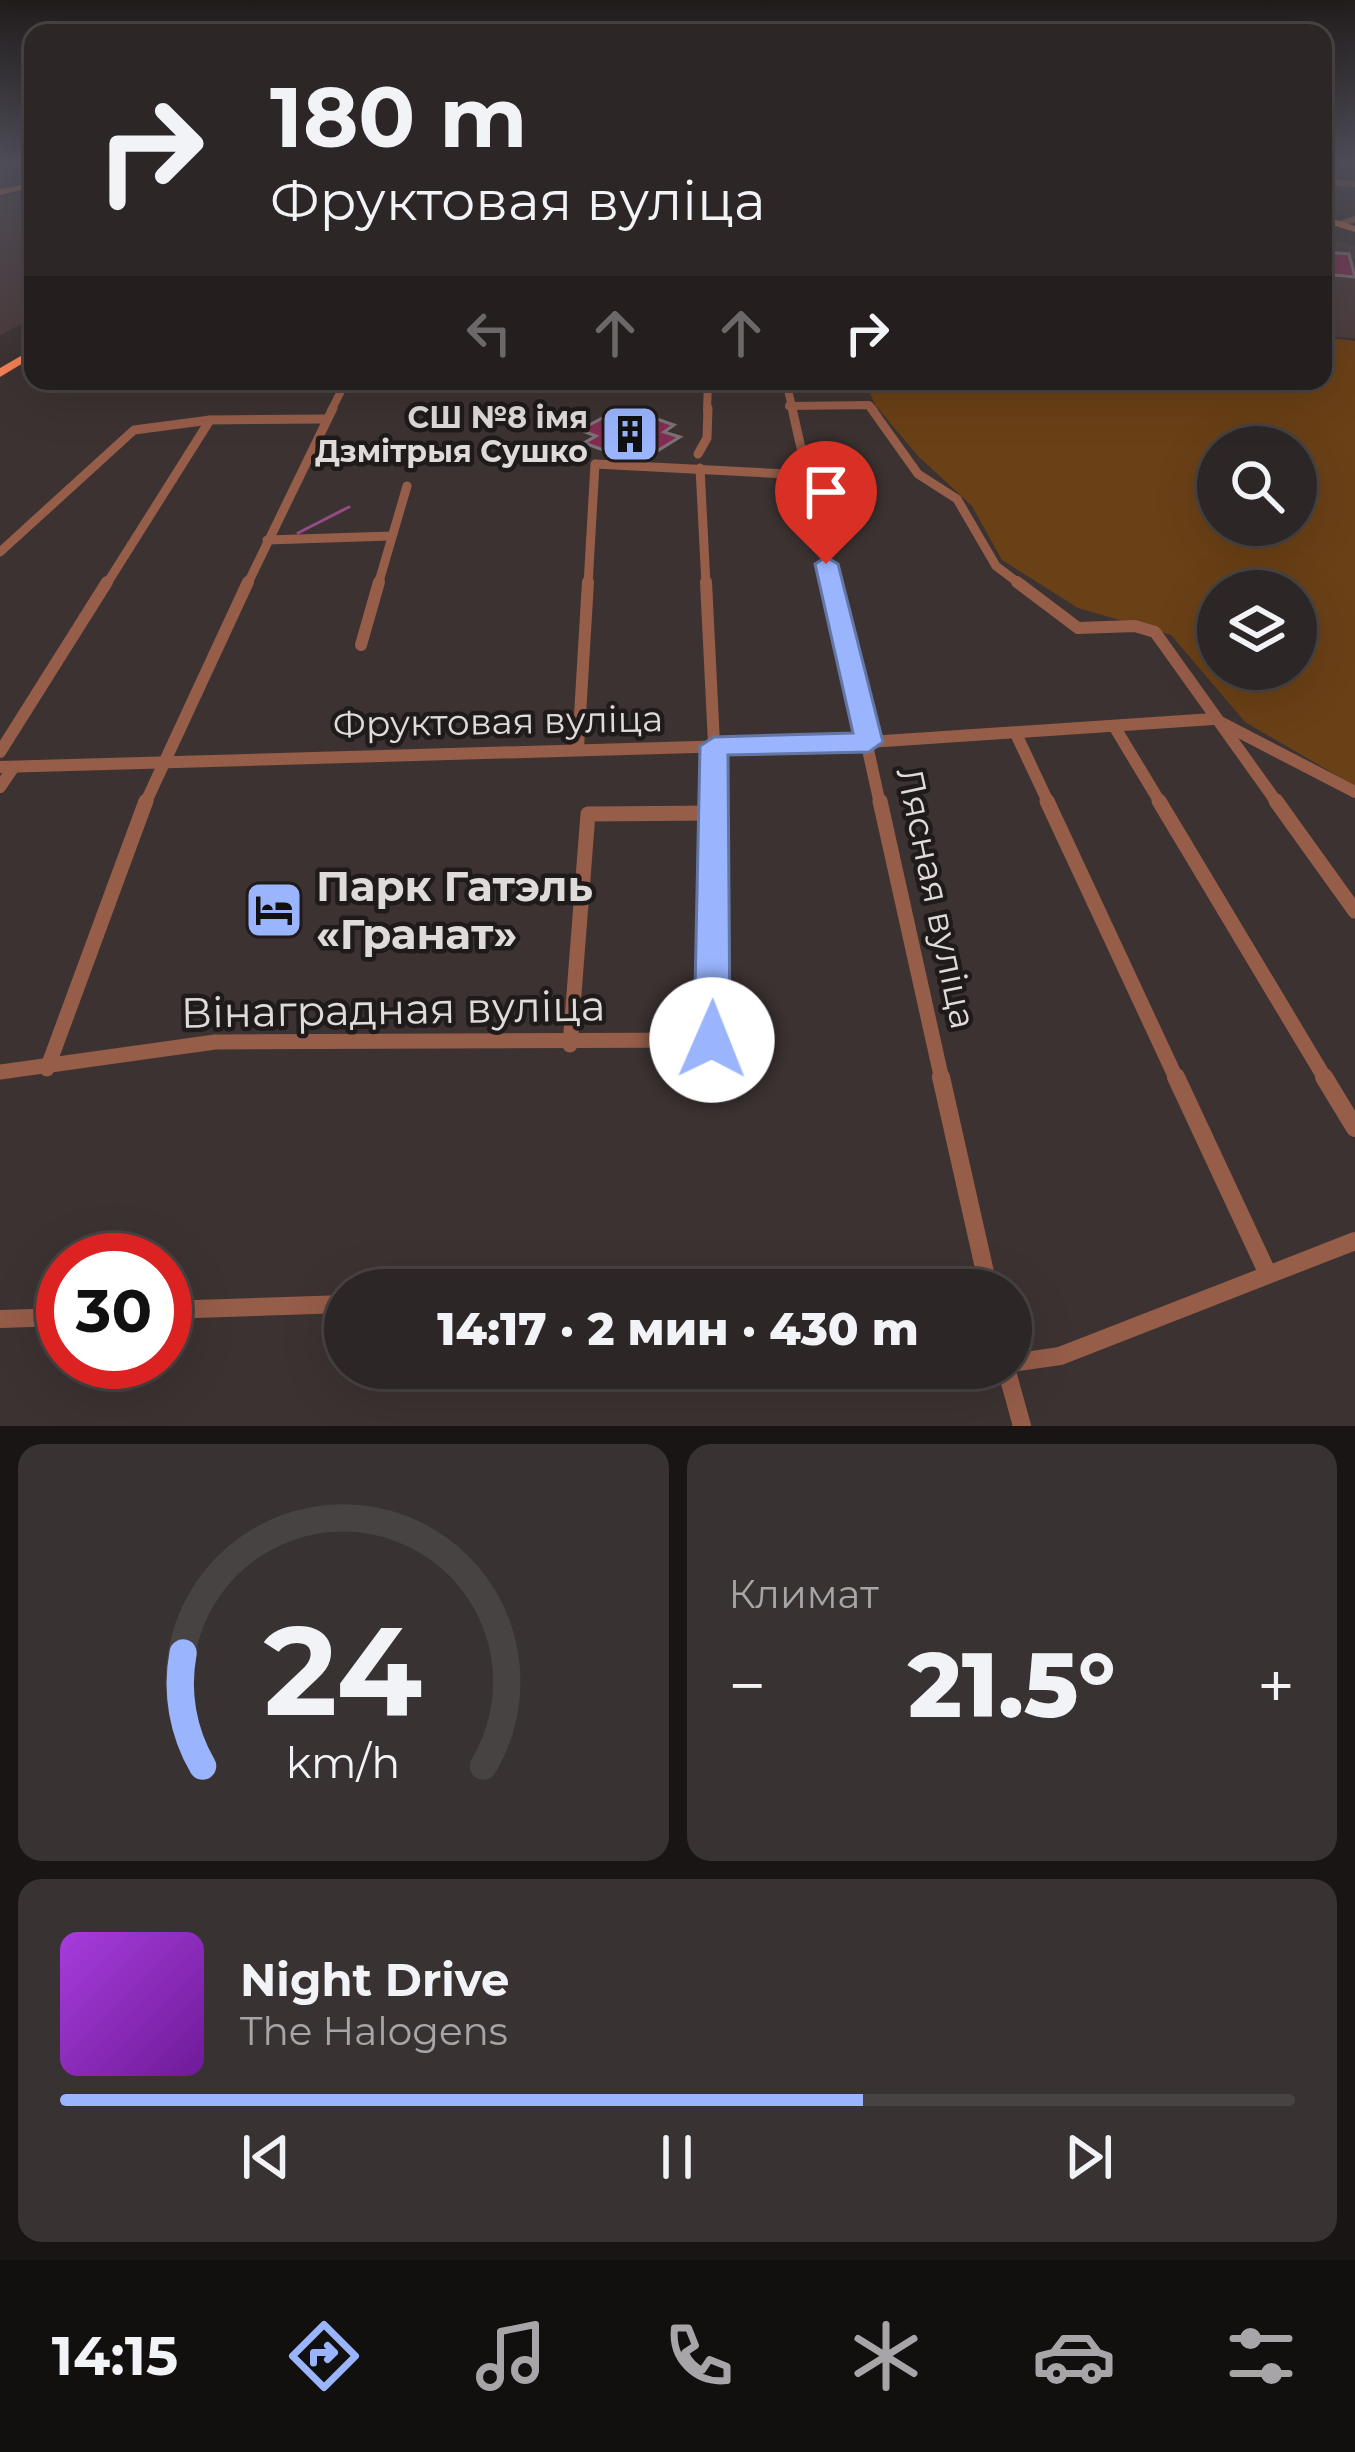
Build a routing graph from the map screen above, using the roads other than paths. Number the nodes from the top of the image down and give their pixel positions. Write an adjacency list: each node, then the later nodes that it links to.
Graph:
1 (341, 390): 5 (street)
2 (708, 390): 7 (street, Вінаградная вуліца)
3 (787, 390): 4 (street, Лясная вуліца)
4 (789, 406): 8 (street, Лясная вуліца); 14 (street)
5 (325, 418): 6 (street); 11 (street)
6 (210, 420): 12 (street); 20 (street)
7 (699, 461): 8 (street); 18 (street, Вінаградная вуліца); 19 (street)
8 (805, 475): 17 (street, Лясная вуліца)
9 (407, 486): 10 (street)
10 (391, 536): 11 (street); 13 (street)
11 (267, 540): 21 (street)
12 (0, 552)
13 (361, 644)
14 (1213, 719): 15 (street, Фруктовая вуліца); 24 (street); 26 (street)
15 (1114, 726): 16 (street, Фруктовая вуліца); 30 (street)
16 (1017, 736): 17 (street, Фруктовая вуліца); 33 (street)
17 (869, 742): 18 (street, Фруктовая вуліца); 32 (street, Лясная вуліца)
18 (714, 746): 19 (street, Фруктовая вуліца); 25 (street, Вінаградная вуліца)
19 (578, 748): 21 (street, Фруктовая вуліца)
20 (0, 752)
21 (161, 760): 22 (street, Фруктовая вуліца); 28 (street)
22 (6, 767): 23 (street)
23 (0, 787)
24 (1355, 792)
25 (716, 812): 27 (street); 27 (street, Вінаградная вуліца)
26 (1355, 911)
27 (570, 1045): 28 (street, Вінаградная вуліца)
28 (46, 1069): 29 (street, Вінаградная вуліца)
29 (0, 1072)
30 (1355, 1129)
31 (1355, 1241): 33 (street)
32 (984, 1269)
33 (1267, 1272): 38 (street)
34 (324, 1305): 35 (street)
35 (192, 1309)
36 (36, 1318): 37 (street)
37 (0, 1319)
38 (1032, 1361)
39 (1014, 1389): 40 (street)
40 (1022, 1426)

